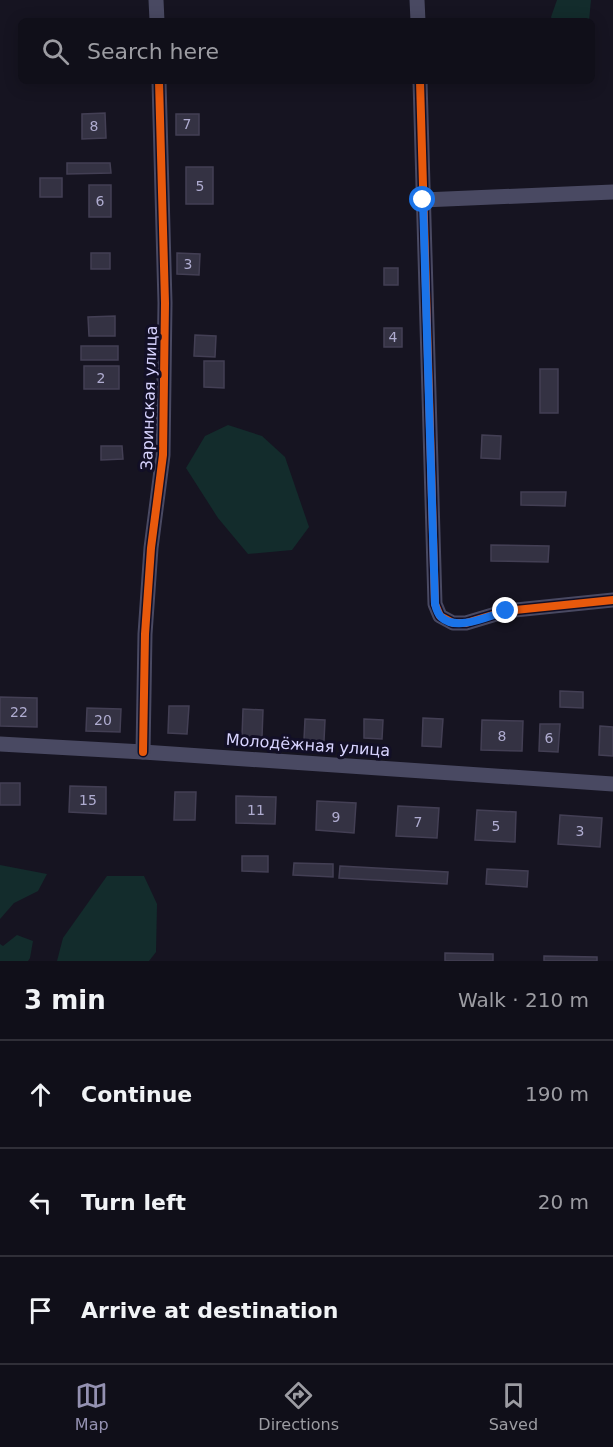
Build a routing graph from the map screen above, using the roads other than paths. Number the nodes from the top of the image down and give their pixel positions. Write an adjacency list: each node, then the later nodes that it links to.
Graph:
1 (156, 0): 3 (street)
2 (417, 0): 4 (street)
3 (157, 18)
4 (418, 18)
5 (159, 84): 11 (street, Заринская улица)
6 (420, 84): 8 (street)
7 (613, 192): 8 (street)
8 (423, 200): 9 (street)
9 (613, 600)
10 (0, 744): 11 (street, Молодёжная улица)
11 (144, 752): 12 (street, Молодёжная улица)
12 (613, 784)

